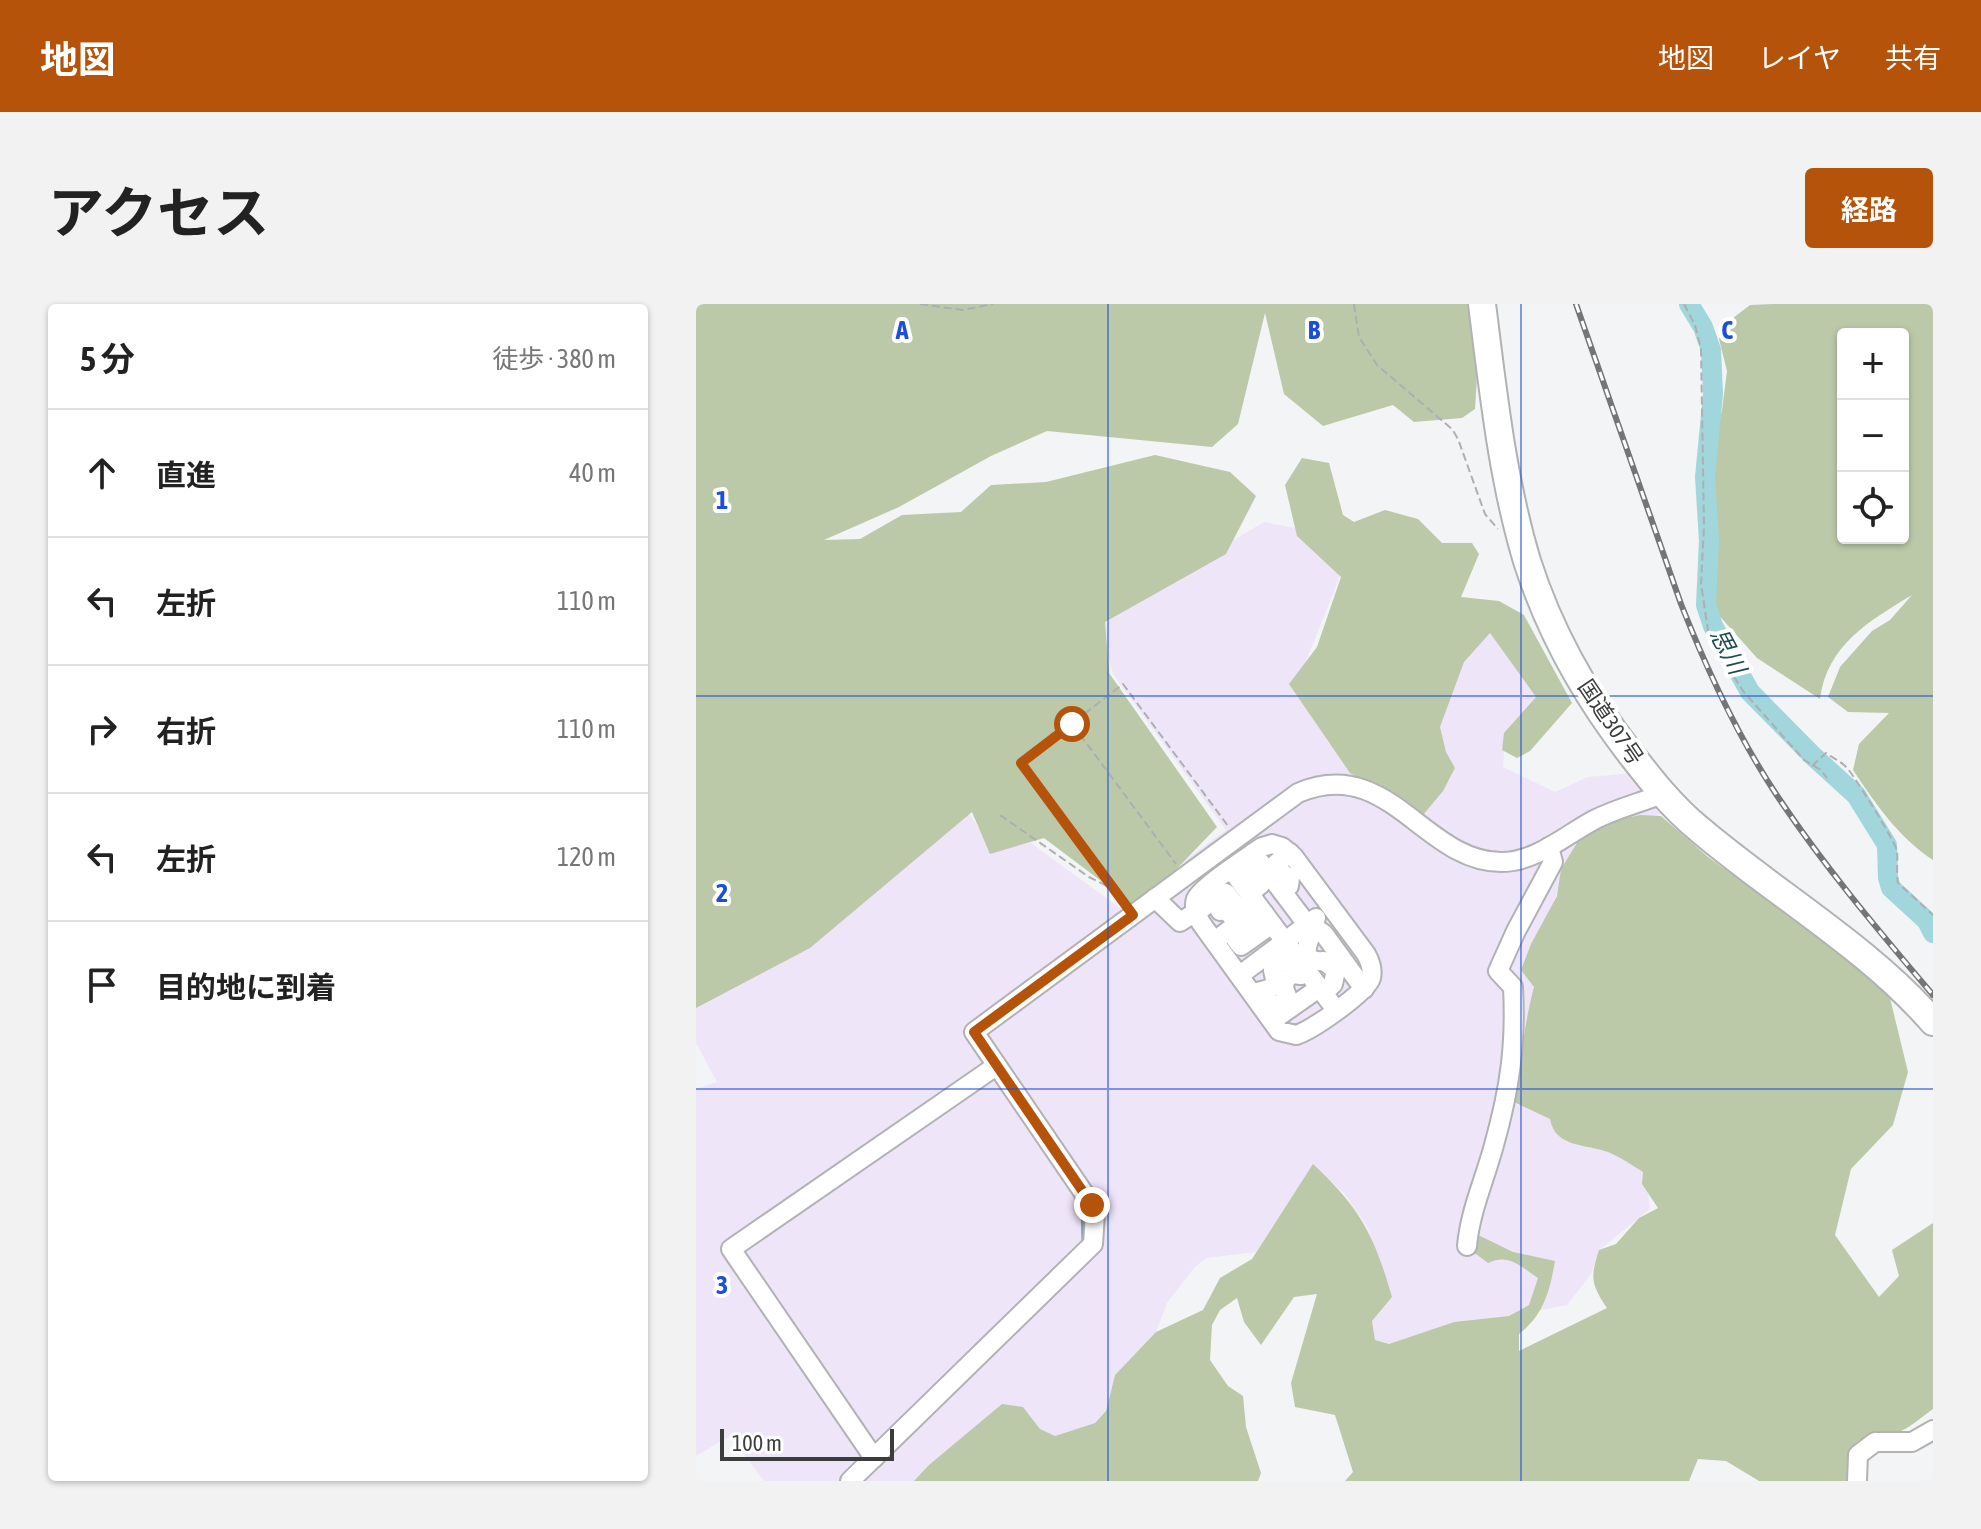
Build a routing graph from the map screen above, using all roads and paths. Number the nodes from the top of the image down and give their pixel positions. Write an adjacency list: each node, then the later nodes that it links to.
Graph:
1 (920, 304): 2 (path)
2 (993, 304)
3 (1354, 304): 6 (path)
4 (1482, 304): 10 (highway, 国道307号)
5 (1684, 304): 8 (path)
6 (1504, 536)
7 (1072, 724): 12 (path); 17 (path); 18 (path)
8 (1813, 765): 9 (path); 23 (path)
9 (1827, 778)
10 (1662, 794): 13 (street); 34 (highway, 国道307号)
11 (1000, 815): 18 (path)
12 (1237, 839): 13 (street); 17 (street)
13 (1549, 847): 37 (street)
14 (1290, 853): 15 (street); 20 (street); 21 (street)
15 (1257, 858): 16 (street); 20 (street); 20 (street)
16 (1231, 869): 20 (street); 24 (street)
17 (1185, 876): 19 (street)
18 (1116, 890): 22 (path)
19 (1155, 898): 22 (street); 24 (street)
20 (1278, 903): 24 (street); 25 (street); 26 (street); 27 (street)
21 (1331, 907): 25 (street); 29 (street)
22 (1133, 915): 36 (street)
23 (1933, 915)
24 (1199, 919): 26 (street)
25 (1309, 925): 27 (street); 29 (street); 30 (street)
26 (1215, 941): 28 (street)
27 (1296, 956): 28 (street); 30 (street); 32 (street)
28 (1240, 975): 32 (street)
29 (1364, 989): 33 (street)
30 (1321, 990): 31 (street); 33 (street)
31 (1296, 1004): 32 (street); 35 (street)
32 (1263, 1007): 35 (street)
33 (1336, 1010): 35 (street)
34 (1933, 1022)
35 (1315, 1026)
36 (996, 1066): 39 (street); 39 (street)
37 (1467, 1246)
38 (1933, 1430): 41 (street)
39 (874, 1458): 40 (street)
40 (850, 1481)
41 (1857, 1481)

